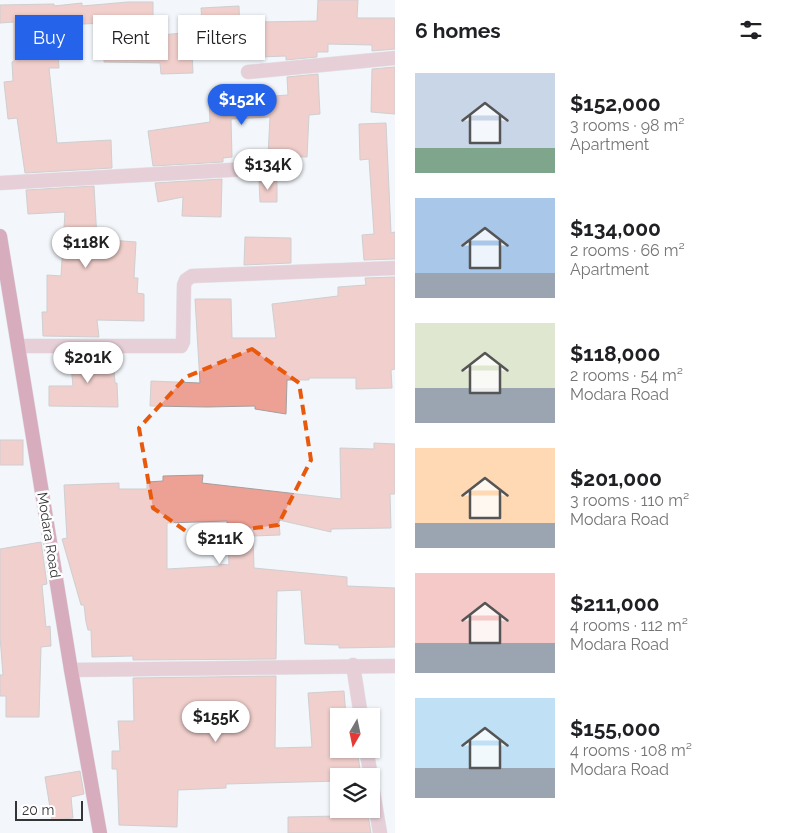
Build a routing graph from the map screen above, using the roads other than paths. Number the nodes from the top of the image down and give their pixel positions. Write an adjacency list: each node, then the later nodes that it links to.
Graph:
1 (395, 58): 2 (street)
2 (248, 72)
3 (283, 167): 4 (street)
4 (0, 183)
5 (0, 236): 7 (main road, Modara Road)
6 (395, 268): 7 (street)
7 (18, 346): 10 (main road, Modara Road)
8 (353, 665): 9 (street); 10 (street); 11 (street)
9 (395, 666)
10 (71, 670): 13 (main road, Modara Road)
11 (360, 708)
12 (378, 818): 14 (street)
13 (100, 833)
14 (380, 833)

